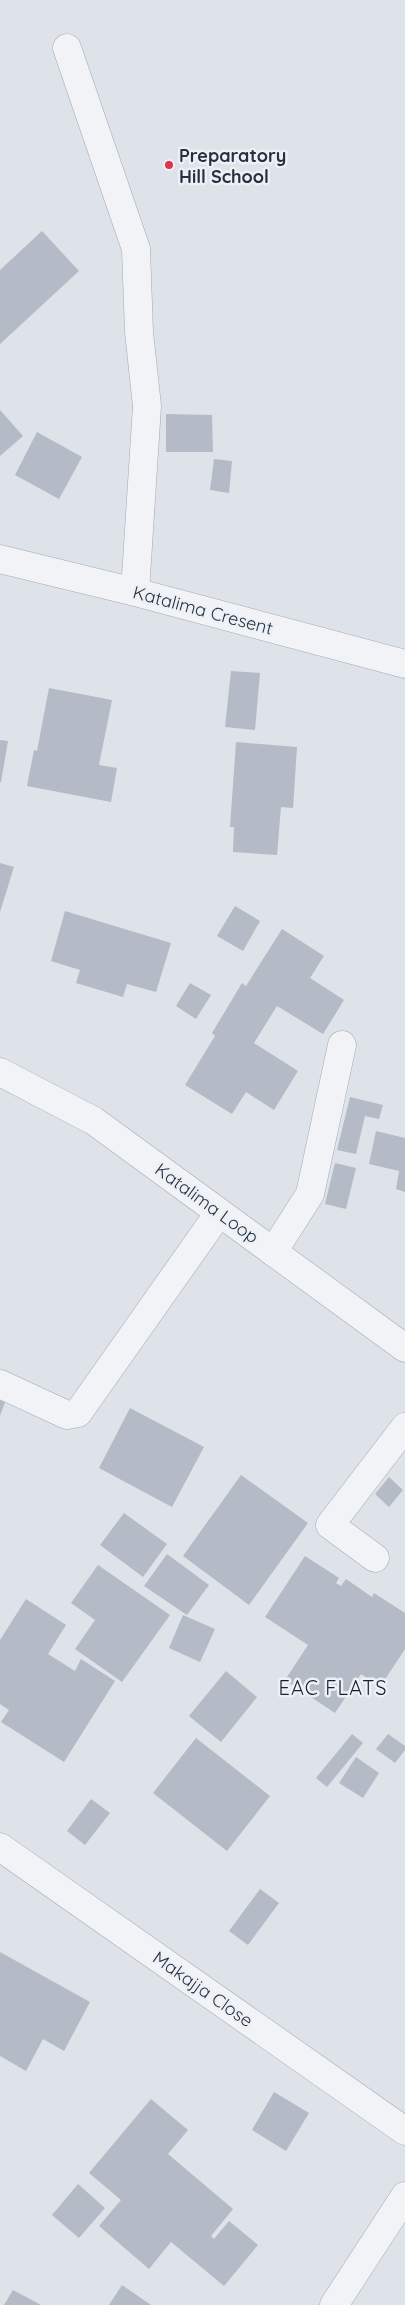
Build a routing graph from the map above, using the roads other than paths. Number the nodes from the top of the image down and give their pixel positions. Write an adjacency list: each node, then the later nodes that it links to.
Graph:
1 (67, 48): 3 (street)
2 (0, 559): 3 (street, Katalima Cresent)
3 (135, 592): 4 (street, Katalima Cresent)
4 (405, 664)
5 (342, 1045): 8 (street)
6 (0, 1072): 7 (street, Katalima Loop)
7 (219, 1213): 8 (street, Katalima Loop); 10 (street)
8 (272, 1252): 9 (street, Katalima Loop)
9 (405, 1348)
10 (0, 1384)
11 (405, 1427): 12 (street)
12 (375, 1558)
13 (0, 1847): 14 (street, Makajja Close)
14 (405, 2131)
15 (405, 2196): 16 (street)
16 (334, 2305)

